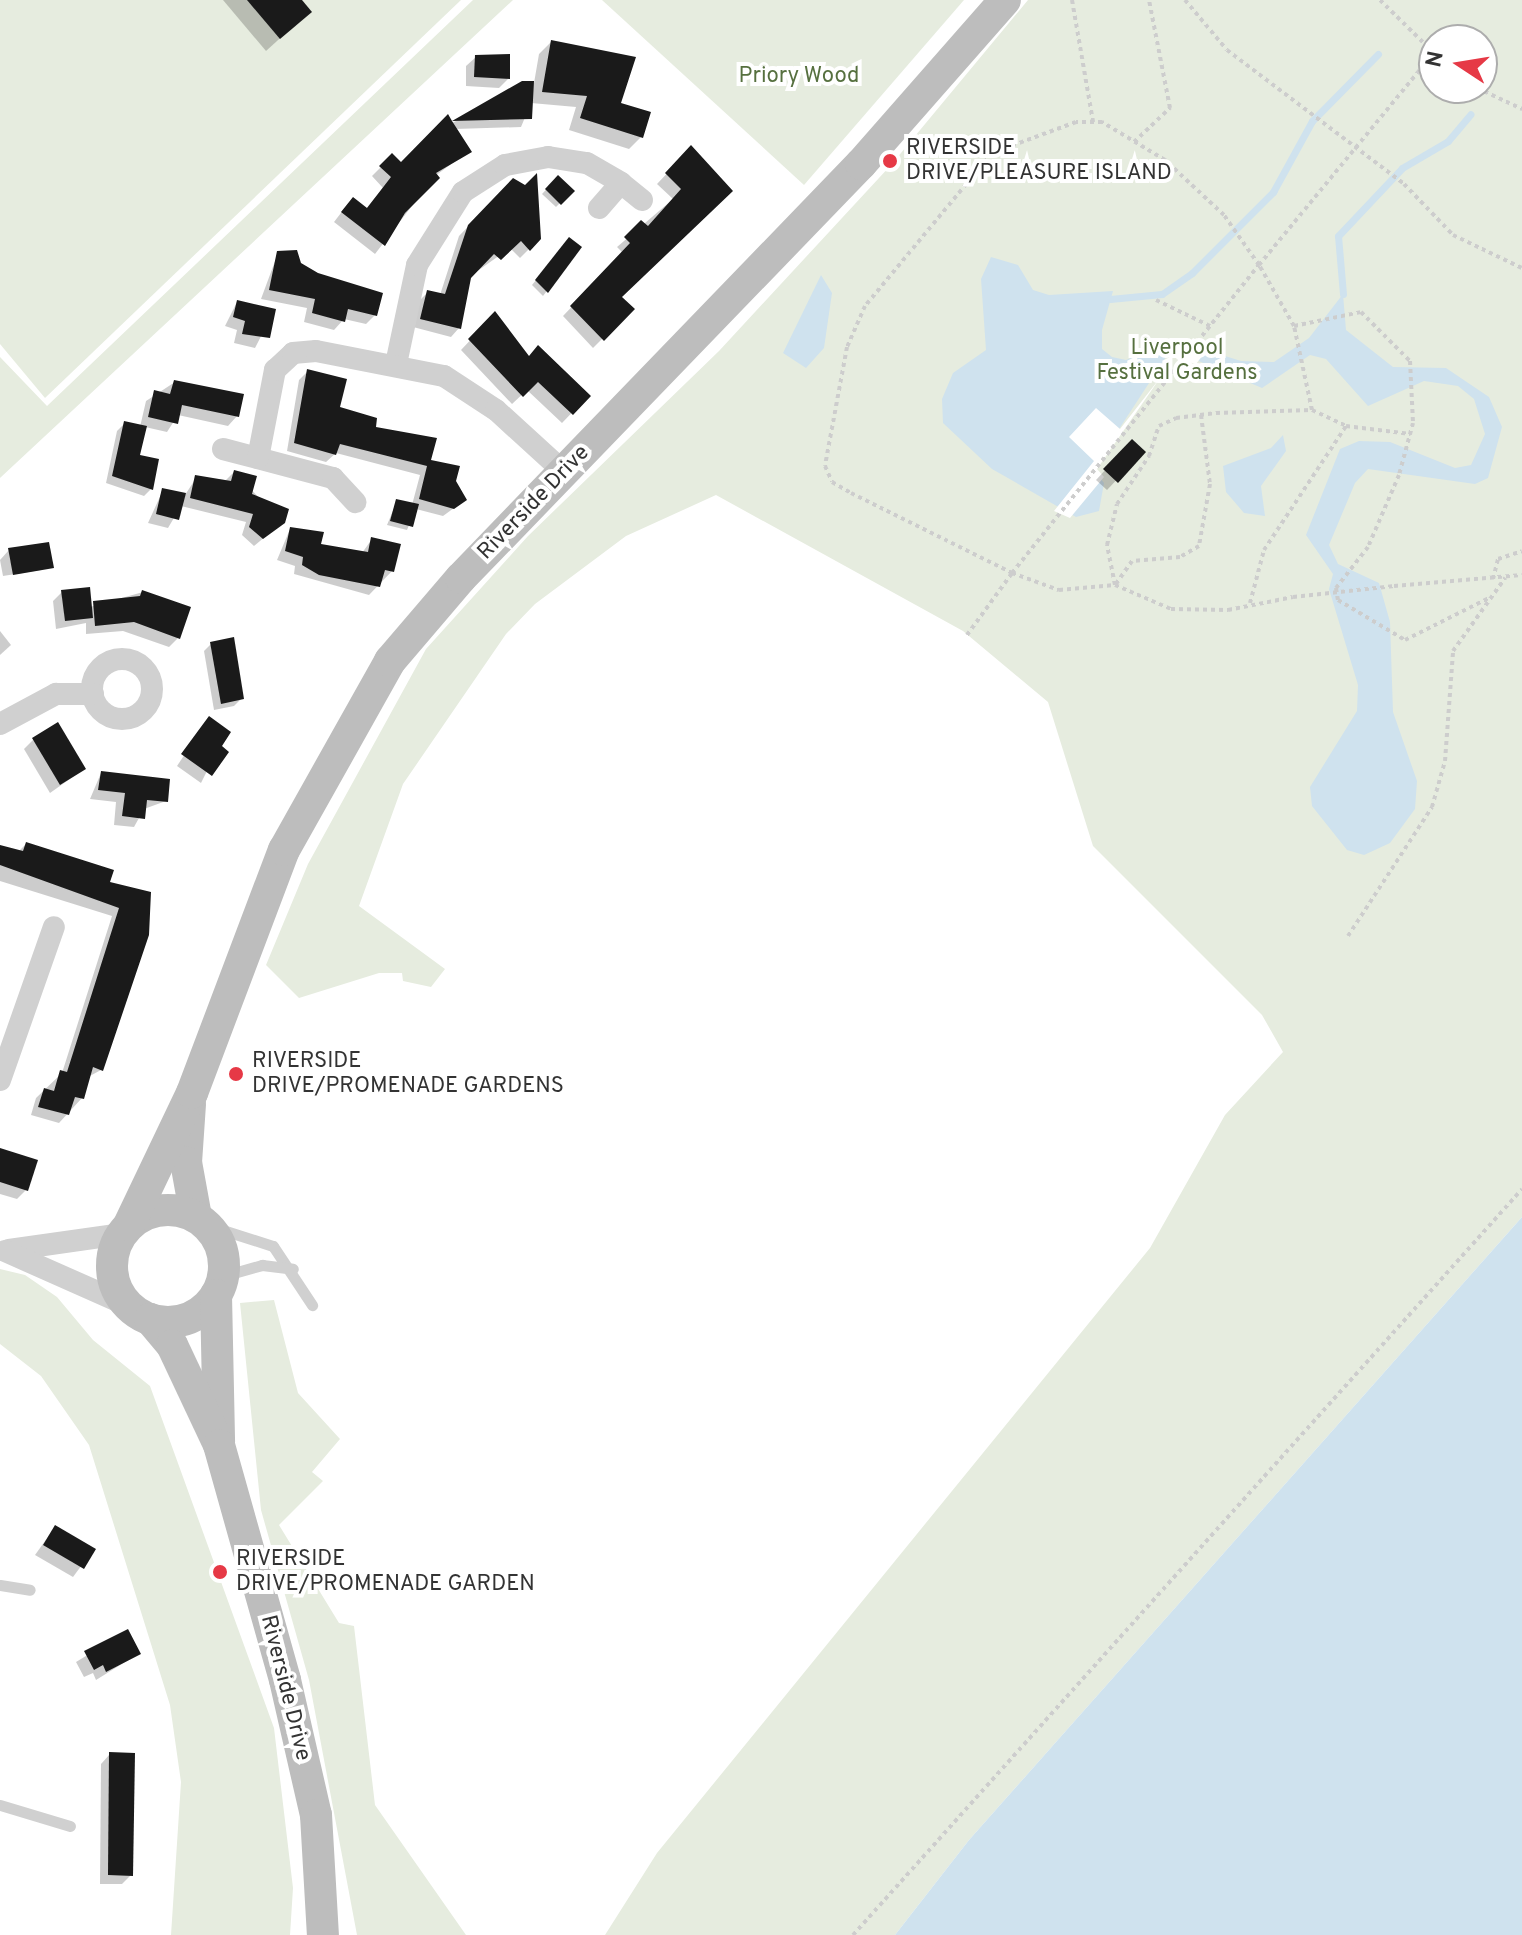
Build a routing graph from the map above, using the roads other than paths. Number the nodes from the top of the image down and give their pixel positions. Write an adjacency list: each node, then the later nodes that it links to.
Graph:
1 (1005, 0): 8 (street, Riverside Drive)
2 (621, 183): 3 (street); 4 (street); 5 (street)
3 (642, 200)
4 (599, 208)
5 (396, 364): 7 (street); 8 (street)
6 (223, 449): 7 (street)
7 (258, 458): 9 (street)
8 (565, 473): 14 (street, Riverside Drive)
9 (355, 502)
10 (93, 694): 11 (street)
11 (0, 724)
12 (54, 927): 13 (street)
13 (0, 1080)
14 (192, 1093): 15 (street, Riverside Drive); 16 (street, Riverside Drive)
15 (202, 1221): 16 (street); 18 (lane); 19 (street)
16 (125, 1229): 17 (street); 21 (street)
17 (2, 1250): 21 (street)
18 (293, 1269): 19 (lane); 20 (lane)
19 (220, 1285): 21 (street); 22 (street, Riverside Drive)
20 (312, 1305)
21 (139, 1312): 22 (street, Riverside Drive)
22 (219, 1445): 27 (street, Riverside Drive)
23 (0, 1585): 24 (lane)
24 (30, 1590)
25 (0, 1805): 26 (lane)
26 (70, 1826)
27 (323, 1935)

